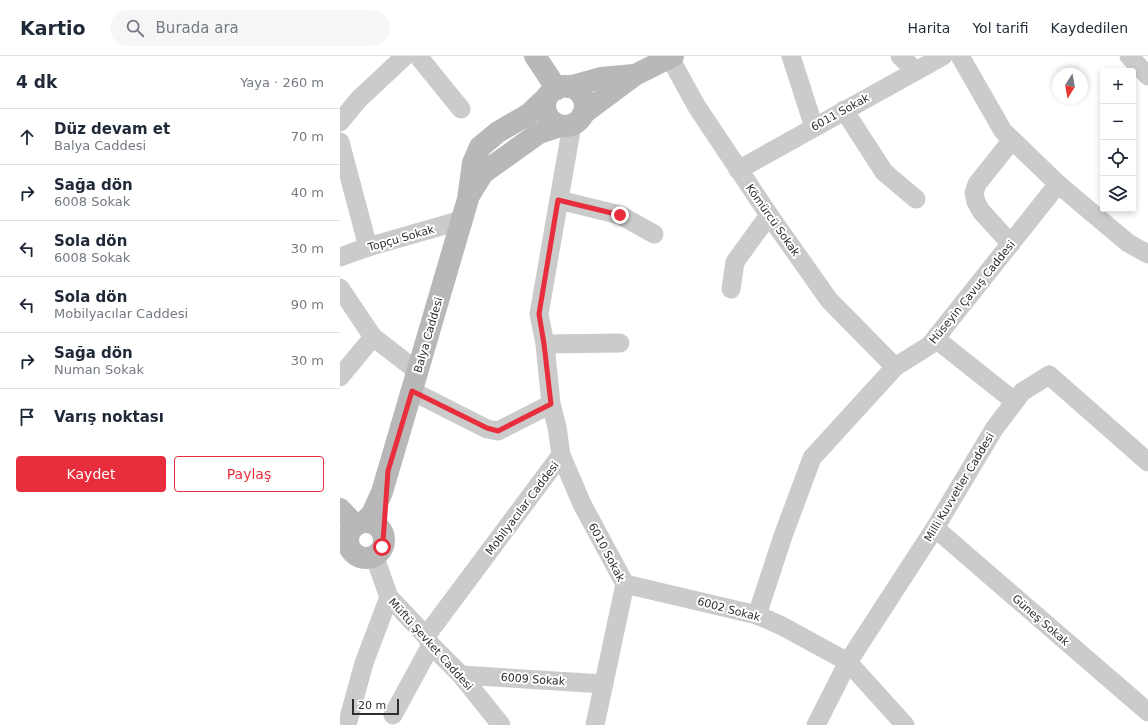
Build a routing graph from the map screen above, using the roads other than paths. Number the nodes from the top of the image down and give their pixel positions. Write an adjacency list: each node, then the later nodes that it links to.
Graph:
1 (405, 56): 17 (street)
2 (418, 56): 14 (street)
3 (535, 56): 13 (main road)
4 (791, 56): 18 (street)
5 (900, 56): 10 (street)
6 (943, 56): 10 (street, 6011 Sokak)
7 (960, 56): 19 (street)
8 (1129, 56): 12 (street)
9 (671, 57): 11 (main road, Balya Caddesi); 21 (street, Kömürcü Sokak)
10 (916, 71): 15 (street, 6011 Sokak)
11 (635, 75): 13 (main road, Balya Caddesi); 16 (main road, Balya Caddesi)
12 (1148, 76)
13 (558, 90): 16 (main road); 16 (main road); 23 (main road, Balya Caddesi)
14 (461, 109)
15 (844, 110): 18 (street, 6011 Sokak); 24 (street)
16 (572, 121): 23 (main road, Balya Caddesi); 25 (street, Mobilyacılar Caddesi)
17 (340, 122)
18 (814, 127): 21 (street, 6011 Sokak)
19 (1012, 140): 22 (street); 29 (street)
20 (340, 142): 30 (street)
21 (738, 170): 26 (street, Kömürcü Sokak)
22 (1058, 184): 29 (street, Hüseyin Çavuş Caddesi); 31 (street)
23 (468, 199): 27 (main road, Balya Caddesi)
24 (916, 199)
25 (558, 200): 28 (street); 38 (street, Mobilyacılar Caddesi)
26 (769, 215): 34 (street); 39 (street, Kömürcü Sokak)
27 (462, 220): 30 (street, Topçu Sokak); 41 (main road, Balya Caddesi)
28 (654, 234)
29 (1011, 244): 36 (street, Hüseyin Çavuş Caddesi)
30 (368, 247): 32 (street, Topçu Sokak)
31 (1148, 254)
32 (340, 257)
33 (340, 288): 35 (street)
34 (731, 289)
35 (373, 337): 40 (street); 41 (street)
36 (936, 339): 39 (street, Hüseyin Çavuş Caddesi); 42 (street)
37 (620, 343): 38 (street)
38 (544, 344): 43 (street, Mobilyacılar Caddesi)
39 (895, 367): 54 (street, Hüseyin Çavuş Caddesi)
40 (340, 377)
41 (414, 381): 43 (street); 46 (main road, Balya Caddesi)
42 (1014, 401): 45 (street, Milli Kuvvetler Caddesi); 48 (street, Milli Kuvvetler Caddesi)
43 (551, 404): 44 (street, Mobilyacılar Caddesi)
44 (561, 455): 52 (street, 6010 Sokak); 55 (street, Mobilyacılar Caddesi)
45 (1148, 462)
46 (388, 471): 49 (main road, Balya Caddesi); 50 (main road, Balya Caddesi)
47 (340, 509): 49 (main road, Müftü Şevket Caddesi)
48 (935, 528): 56 (street, Milli Kuvvetler Caddesi); 59 (street, Güneş Sokak)
49 (352, 535): 50 (main road, Müftü Şevket Caddesi); 50 (main road, Müftü Şevket Caddesi)
50 (374, 550): 51 (main road); 53 (street, Müftü Şevket Caddesi)
51 (340, 566)
52 (625, 584): 54 (street, 6002 Sokak); 58 (street, 6010 Sokak)
53 (389, 597): 55 (street, Müftü Şevket Caddesi); 61 (street)
54 (757, 615): 56 (street, 6002 Sokak)
55 (428, 641): 57 (street, Müftü Şevket Caddesi); 60 (street, Mobilyacılar Caddesi)
56 (848, 662): 64 (street, Milli Kuvvetler Caddesi); 65 (street, 6002 Sokak)
57 (461, 675): 58 (street, 6009 Sokak); 62 (street, Müftü Şevket Caddesi)
58 (604, 684): 63 (street, 6010 Sokak)
59 (1148, 712)
60 (393, 715)
61 (347, 725)
62 (501, 725)
63 (596, 725)
64 (816, 725)
65 (905, 725)

